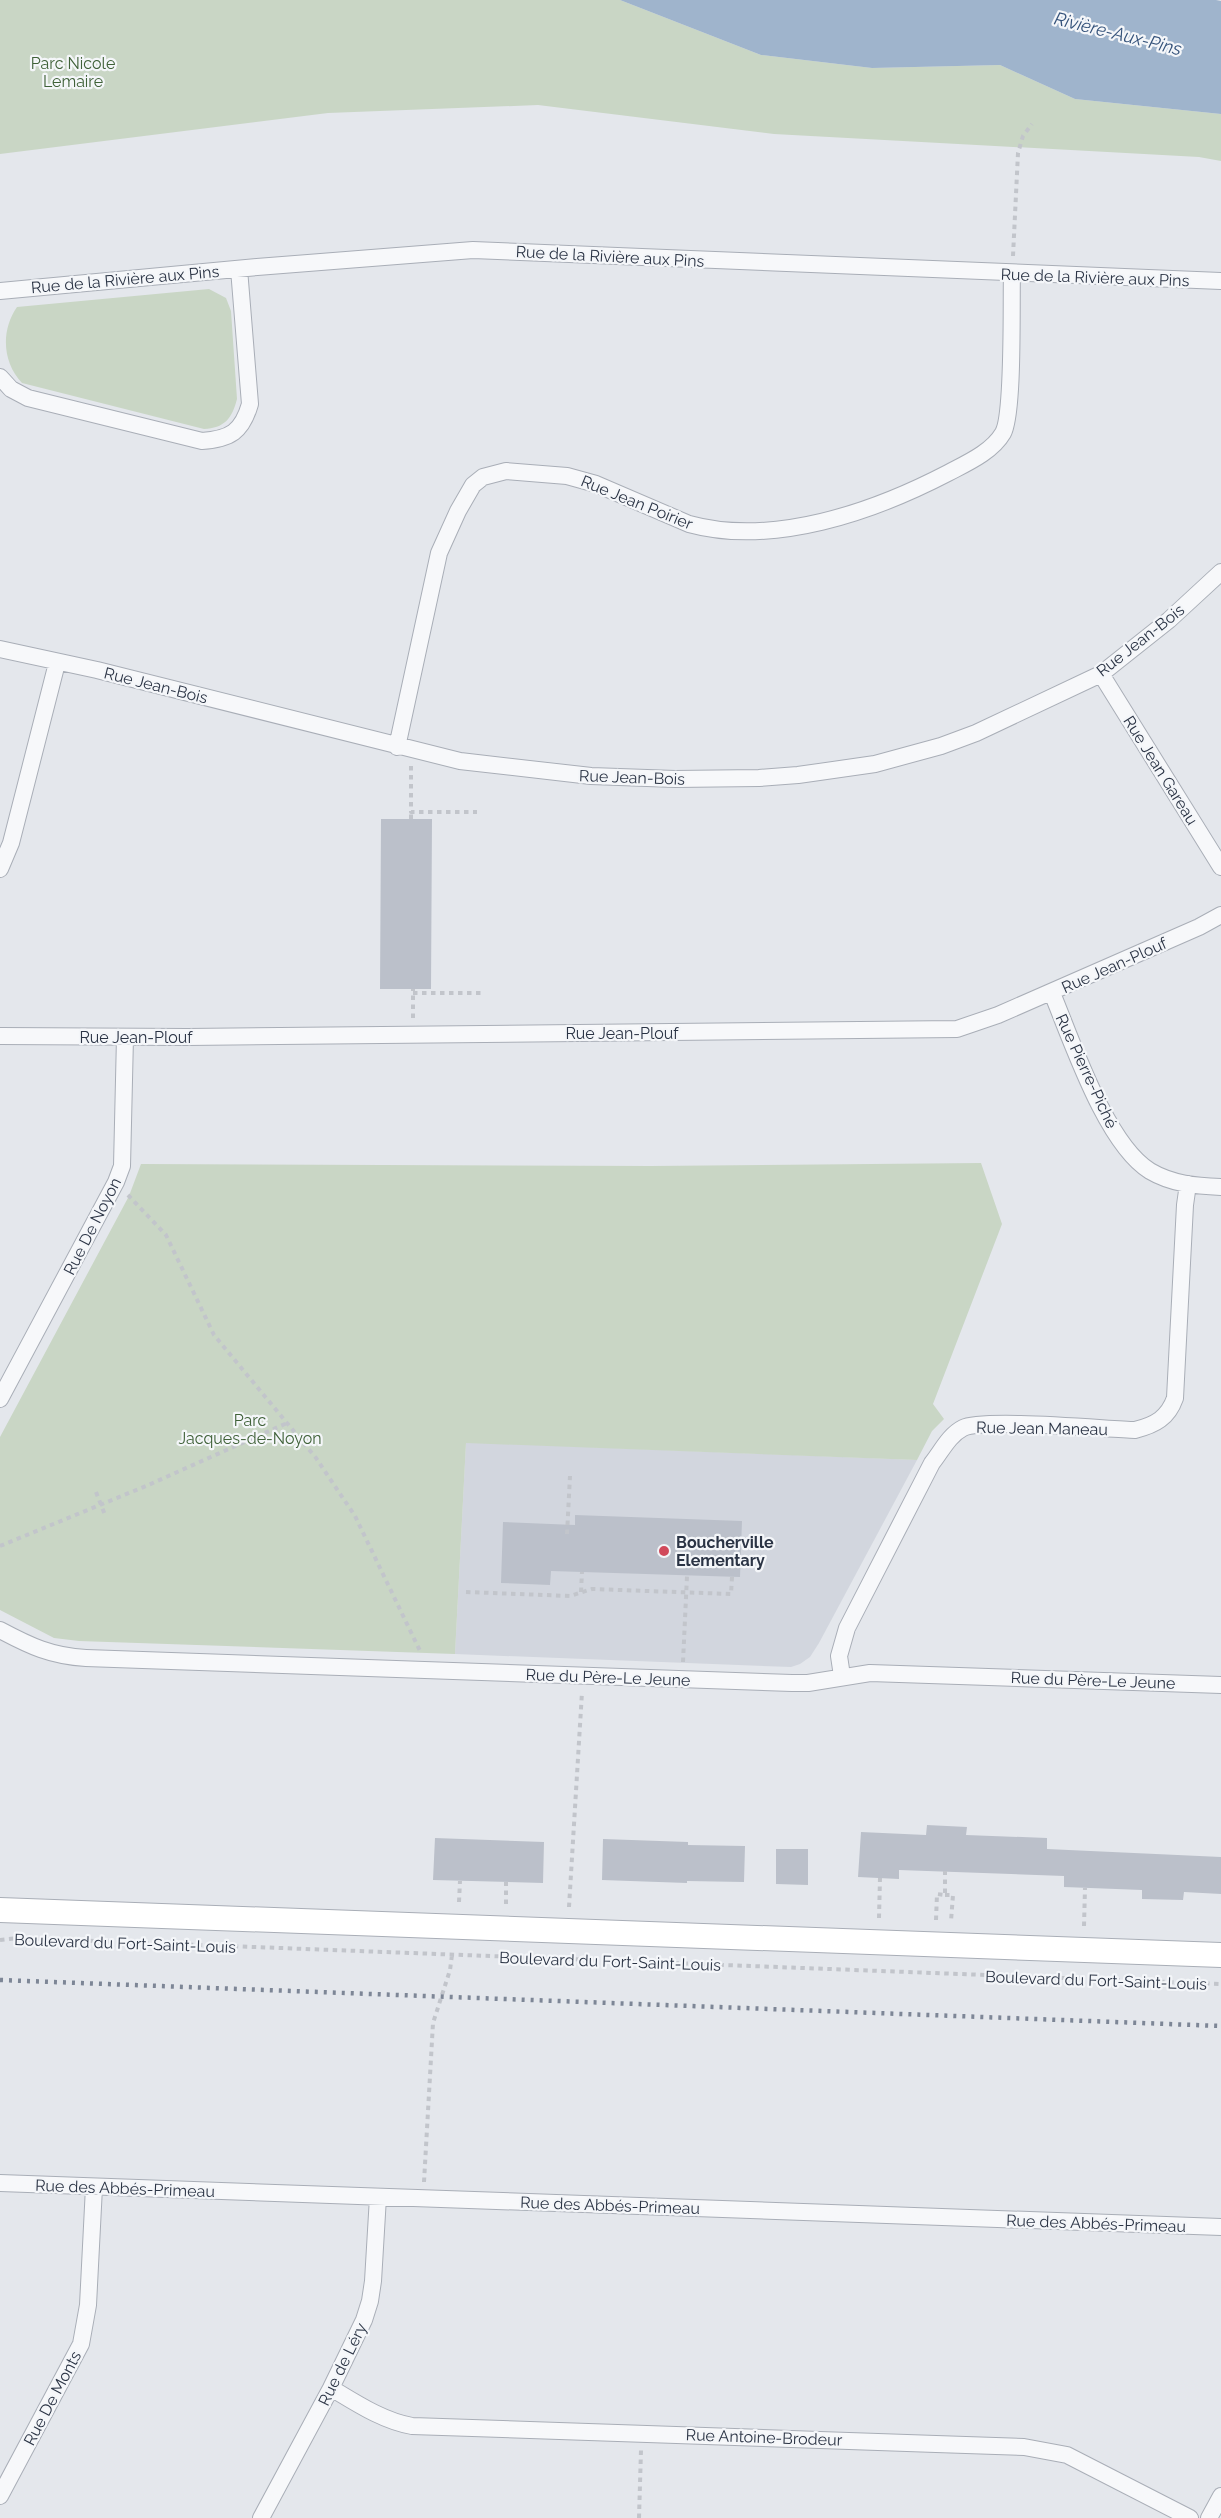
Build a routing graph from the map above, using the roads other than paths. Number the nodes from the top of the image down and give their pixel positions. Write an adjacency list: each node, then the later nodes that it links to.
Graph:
1 (1012, 267): 2 (street, Rue de la Rivière aux Pins); 3 (street, Rue de la Rivière aux Pins); 10 (street, Rue Jean Poirier)
2 (239, 269): 4 (street, Rue de la Rivière aux Pins); 5 (street)
3 (1221, 281)
4 (0, 291)
5 (0, 377)
6 (1221, 572): 9 (street, Rue Jean-Bois)
7 (0, 650): 8 (street, Rue Jean-Bois)
8 (57, 663): 10 (street, Rue Jean-Bois); 12 (street)
9 (1101, 674): 10 (street, Rue Jean-Bois); 11 (street, Rue Jean Gareau)
10 (397, 747)
11 (1221, 867)
12 (0, 869)
13 (1221, 915): 14 (street, Rue Jean-Plouf)
14 (1052, 993): 16 (street, Rue Jean-Plouf); 17 (street, Rue Pierre-Piché)
15 (0, 1036): 16 (street, Rue Jean-Plouf)
16 (125, 1037): 19 (street, Rue De Noyon)
17 (1188, 1184): 18 (street, Rue Pierre-Piché); 21 (street, Rue Jean Maneau)
18 (1221, 1187)
19 (0, 1399)
20 (0, 1629): 21 (street, Rue du Père-Le Jeune)
21 (842, 1676): 22 (street, Rue du Père-Le Jeune)
22 (1221, 1685)
23 (0, 1910): 24 (street, Boulevard du Fort-Saint-Louis)
24 (1221, 1955)
25 (0, 2183): 26 (street, Rue des Abbés-Primeau)
26 (94, 2187): 27 (street, Rue des Abbés-Primeau); 30 (street, Rue De Monts)
27 (378, 2197): 28 (street, Rue des Abbés-Primeau); 29 (street, Rue de Léry)
28 (1221, 2227)
29 (331, 2388): 32 (street, Rue de Léry); 33 (street, Rue Antoine-Brodeur)
30 (0, 2496)
31 (1221, 2496): 34 (street)
32 (261, 2518)
33 (1190, 2518)
34 (1209, 2518)

